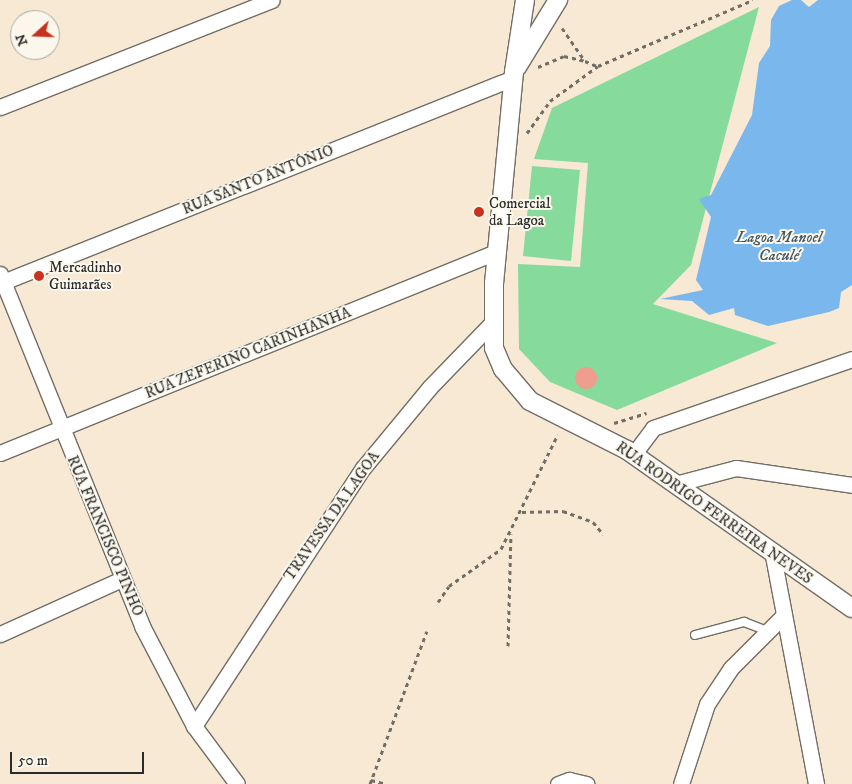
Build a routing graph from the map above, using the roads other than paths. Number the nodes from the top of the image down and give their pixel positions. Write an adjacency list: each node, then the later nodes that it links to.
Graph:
1 (272, 0): 5 (street)
2 (525, 0): 4 (street, RUA RODRIGO FERREIRA NEVES)
3 (556, 7): 4 (street)
4 (514, 75): 6 (street, RUA RODRIGO FERREIRA NEVES); 7 (street, RUA SANTO ANTÔNIO)
5 (0, 107)
6 (496, 252): 8 (street, RUA RODRIGO FERREIRA NEVES); 10 (street, RUA ZEFERINO CARINHANHA)
7 (1, 278): 10 (street, RUA FRANCISCO PINHO)
8 (492, 323): 12 (street, RUA RODRIGO FERREIRA NEVES); 22 (street, TRAVESSA DA LAGOA)
9 (852, 359): 12 (street)
10 (60, 429): 11 (street, RUA ZEFERINO CARINHANHA); 16 (street, RUA FRANCISCO PINHO)
11 (0, 453)
12 (633, 455): 13 (street, RUA RODRIGO FERREIRA NEVES)
13 (675, 484): 14 (street); 15 (street, RUA RODRIGO FERREIRA NEVES)
14 (852, 485)
15 (773, 556): 17 (street, RUA RODRIGO FERREIRA NEVES); 18 (street)
16 (122, 579): 20 (street); 22 (street, RUA FRANCISCO PINHO)
17 (852, 607)
18 (784, 614): 19 (street); 27 (street)
19 (765, 630): 21 (lane); 26 (street)
20 (0, 634)
21 (695, 635)
22 (194, 726): 23 (street, RUA FRANCISCO PINHO)
23 (227, 781)
24 (558, 784): 25 (street)
25 (587, 784)
26 (681, 784)
27 (816, 784)

